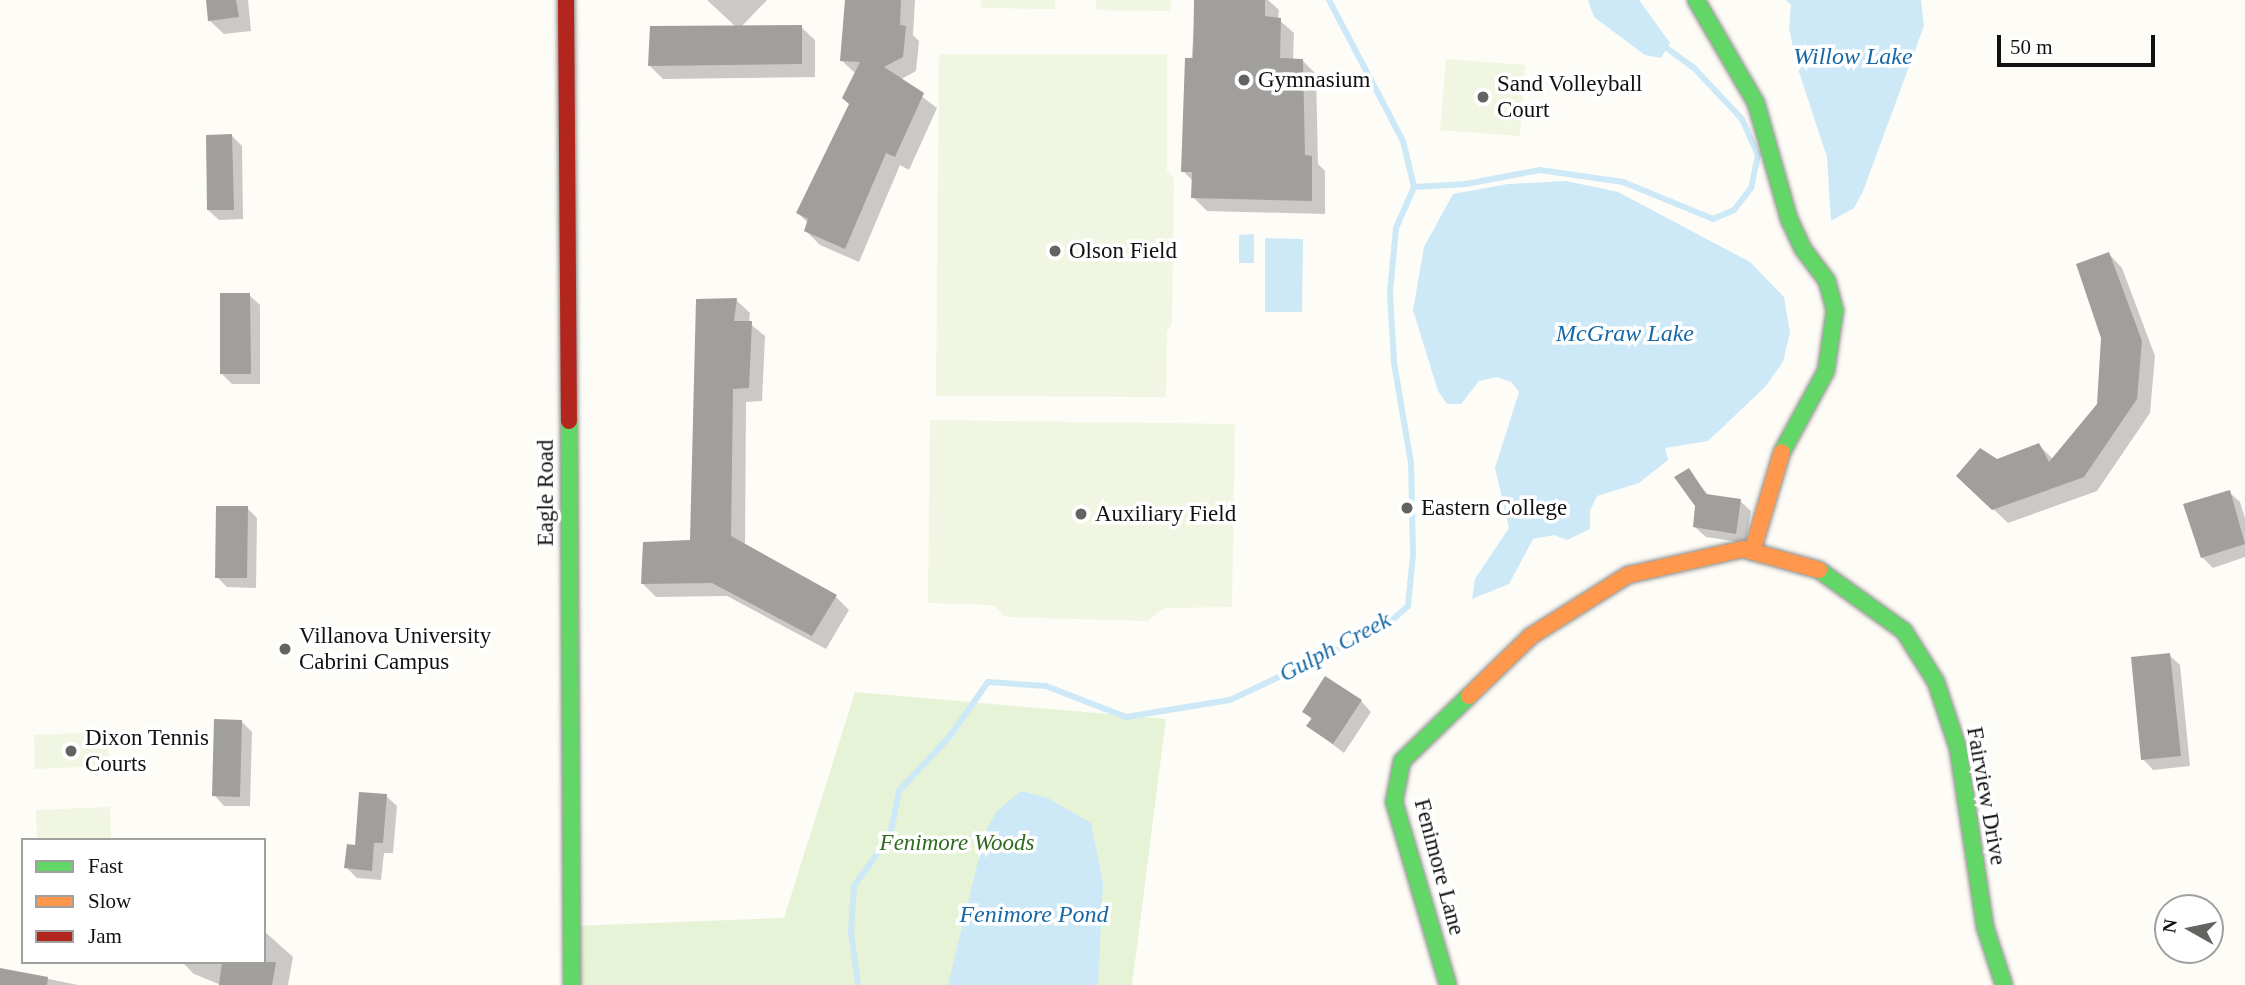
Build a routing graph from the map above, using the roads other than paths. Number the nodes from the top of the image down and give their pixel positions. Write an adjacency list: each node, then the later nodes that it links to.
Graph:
1 (566, 0): 5 (street, Eagle Road)
2 (1696, 0): 3 (street)
3 (1752, 552): 4 (street, Fairview Drive); 7 (street, Fairview Drive)
4 (1402, 761): 6 (street, Fenimore Lane)
5 (572, 985)
6 (1448, 985)
7 (2004, 985)

